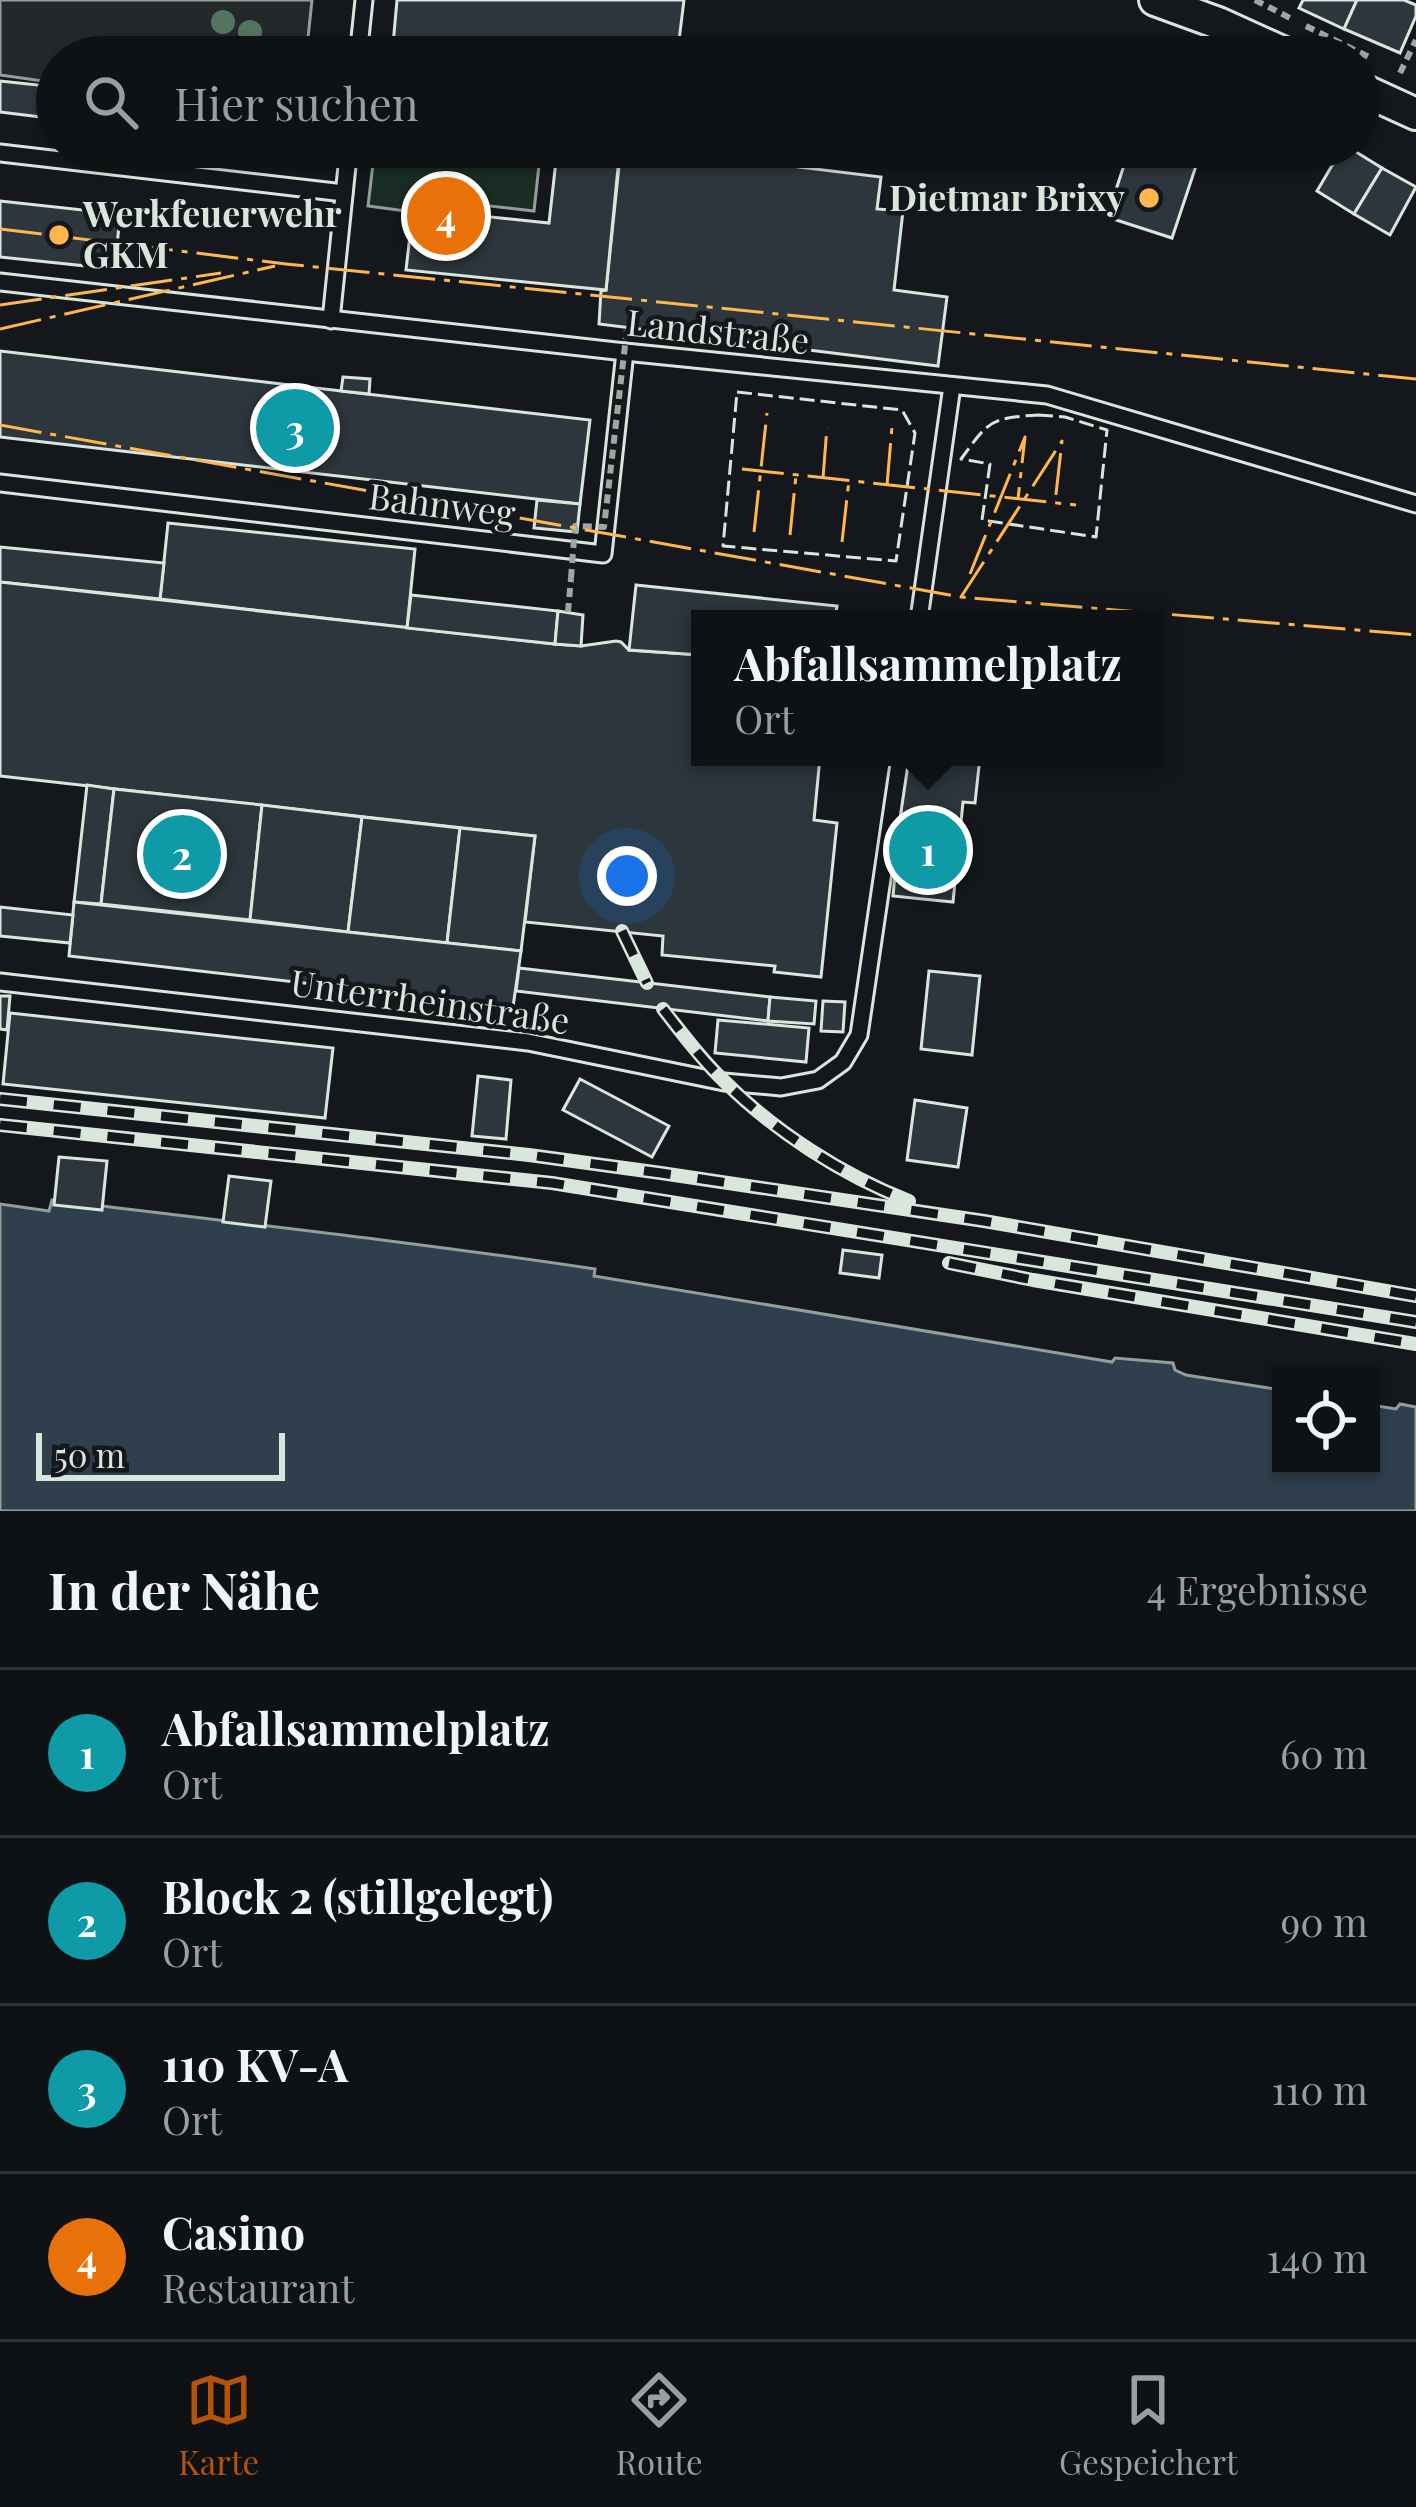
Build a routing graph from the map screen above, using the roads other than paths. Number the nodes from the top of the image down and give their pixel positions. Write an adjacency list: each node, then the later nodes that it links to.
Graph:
1 (364, 0): 3 (lane)
2 (1155, 0): 4 (street)
3 (360, 36)
4 (1247, 36)
5 (1380, 98): 6 (street)
6 (1416, 114)
7 (0, 153): 8 (lane)
8 (36, 157)
9 (129, 168): 11 (lane)
10 (347, 168): 11 (lane)
11 (344, 193): 13 (lane)
12 (0, 282): 13 (lane, Landstraße)
13 (331, 320): 14 (lane, Landstraße)
14 (625, 352): 15 (lane, Landstraße); 16 (lane, Bahnweg)
15 (952, 386): 17 (lane, Landstraße); 18 (lane)
16 (0, 483)
17 (1416, 503)
18 (921, 610)
19 (899, 766): 20 (lane, Unterrheinstraße)
20 (0, 982)

